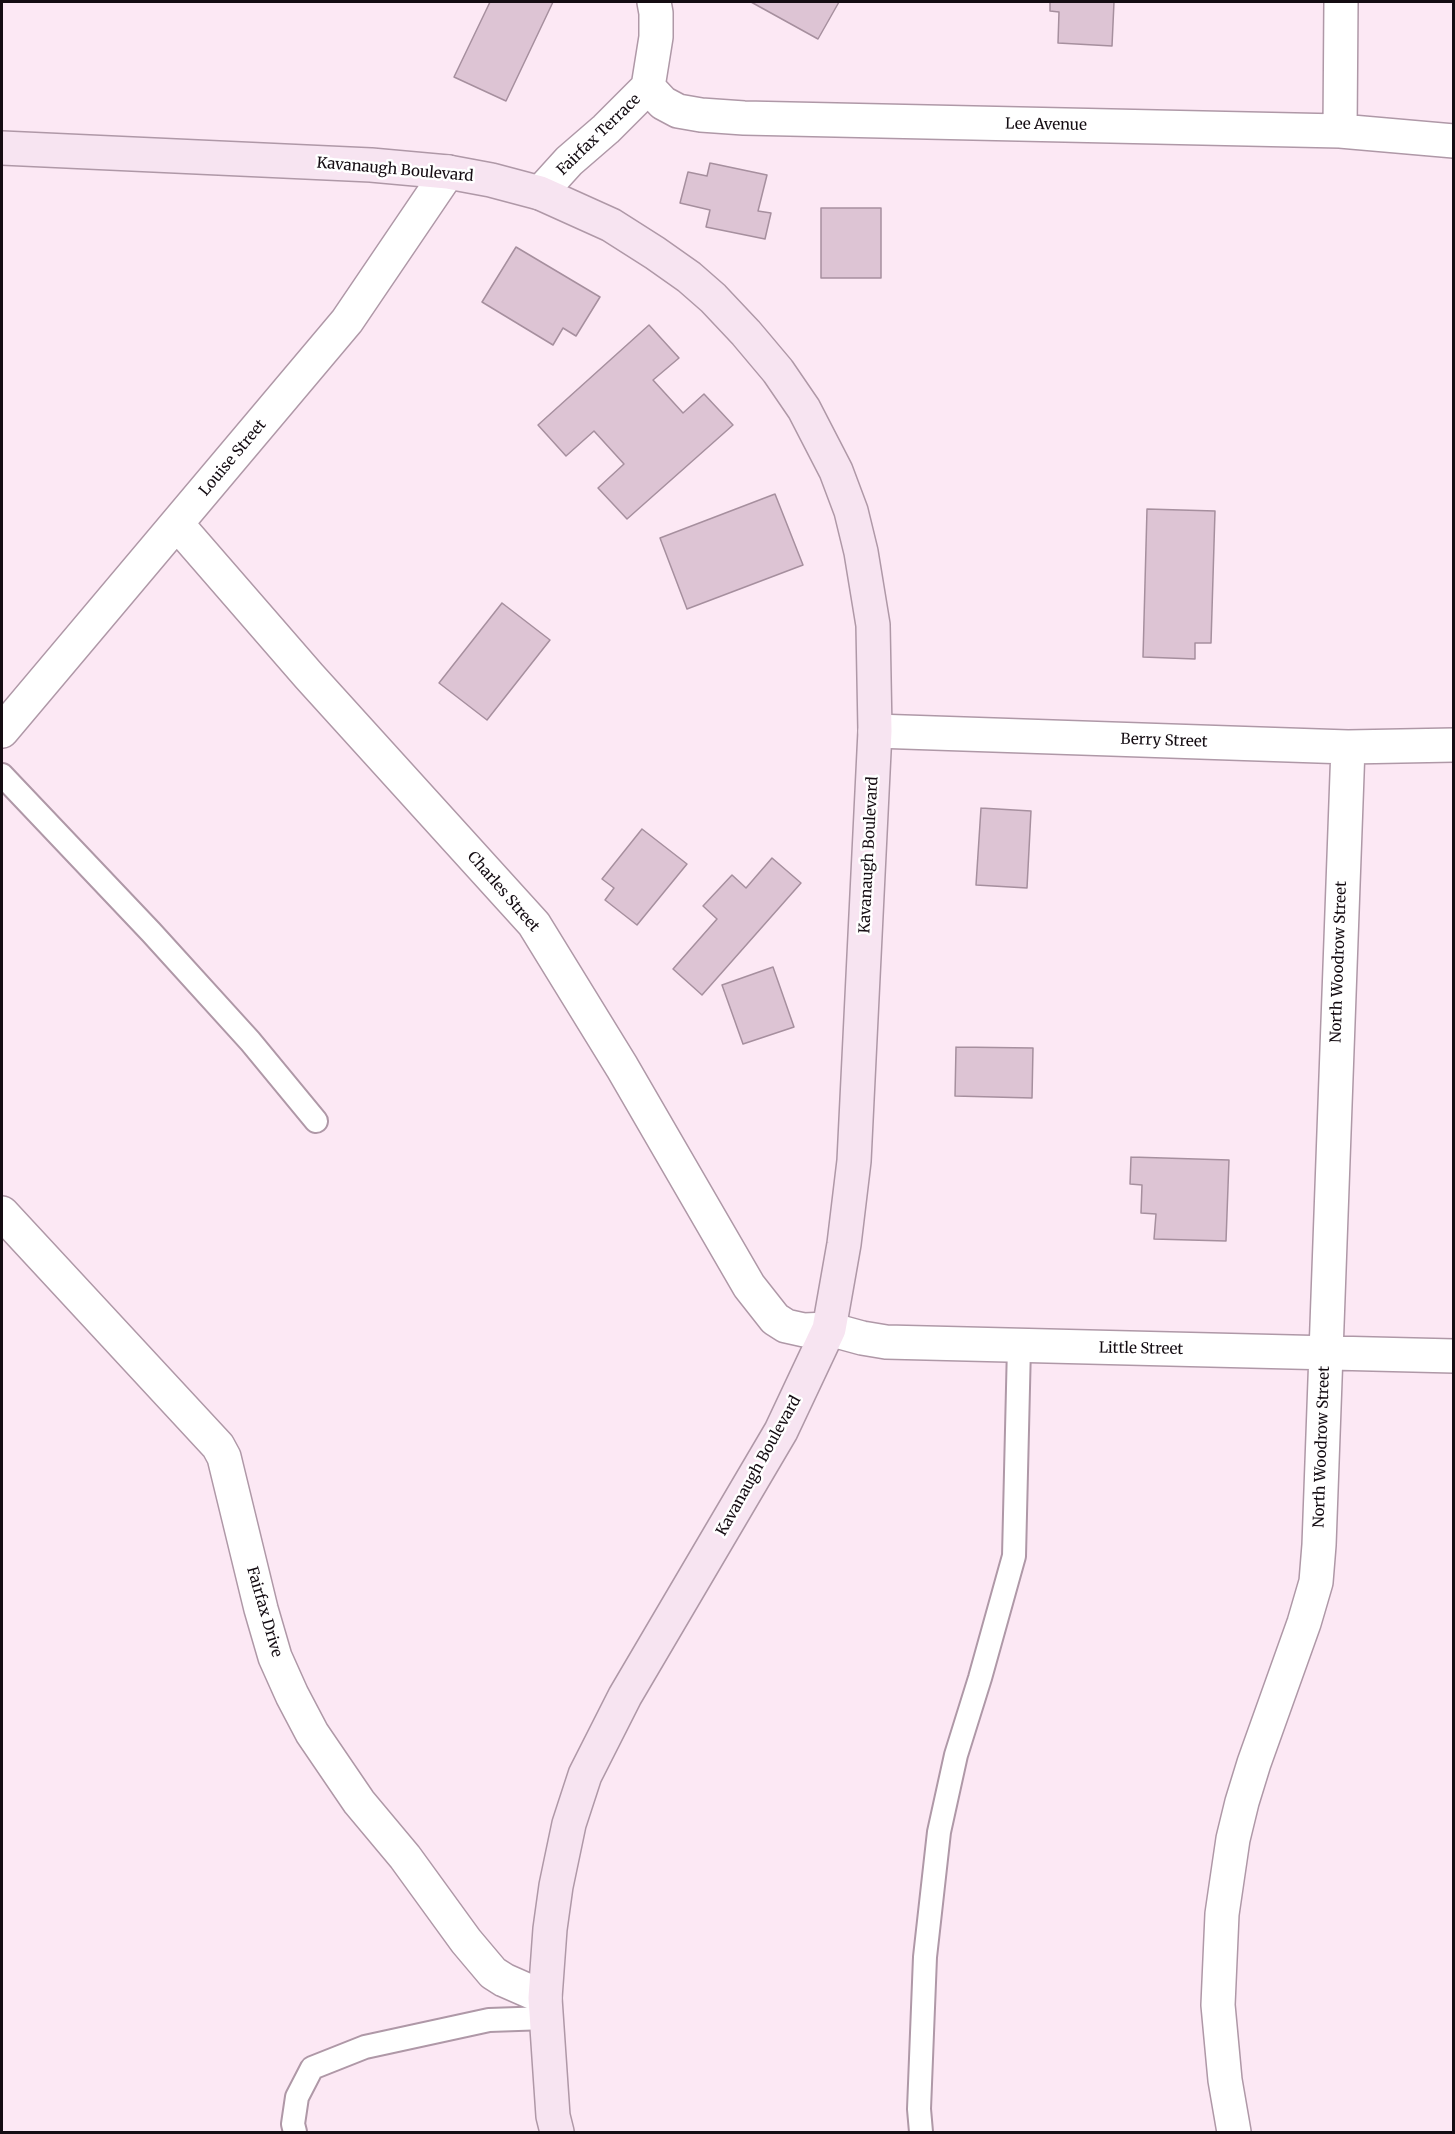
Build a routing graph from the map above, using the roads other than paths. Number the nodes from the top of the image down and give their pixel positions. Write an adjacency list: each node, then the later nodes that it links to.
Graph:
1 (654, 2): 3 (street, Fairfax Terrace)
2 (1341, 2): 4 (street)
3 (648, 87): 4 (street, Lee Avenue); 8 (street, Fairfax Terrace)
4 (1340, 131): 5 (street, Lee Avenue)
5 (1454, 141)
6 (2, 148): 7 (street, Kavanaugh Boulevard)
7 (448, 172): 8 (street, Kavanaugh Boulevard); 9 (street, Louise Street)
8 (540, 193): 11 (street, Kavanaugh Boulevard)
9 (177, 524): 10 (street, Louise Street); 17 (street, Charles Street)
10 (2, 731)
11 (875, 731): 13 (street, Berry Street); 17 (street, Kavanaugh Boulevard)
12 (1454, 746): 13 (street, Berry Street)
13 (1348, 747): 19 (street, North Woodrow Street)
14 (2, 776): 15 (lane)
15 (316, 1121)
16 (2, 1213): 21 (street, Fairfax Drive)
17 (829, 1329): 18 (street, Little Street); 21 (street, Kavanaugh Boulevard)
18 (1019, 1346): 19 (street, Little Street); 24 (lane)
19 (1325, 1353): 20 (street, Little Street); 25 (street, North Woodrow Street)
20 (1454, 1356)
21 (546, 2008): 22 (lane); 23 (street, Kavanaugh Boulevard)
22 (295, 2133)
23 (557, 2133)
24 (921, 2133)
25 (1234, 2133)

